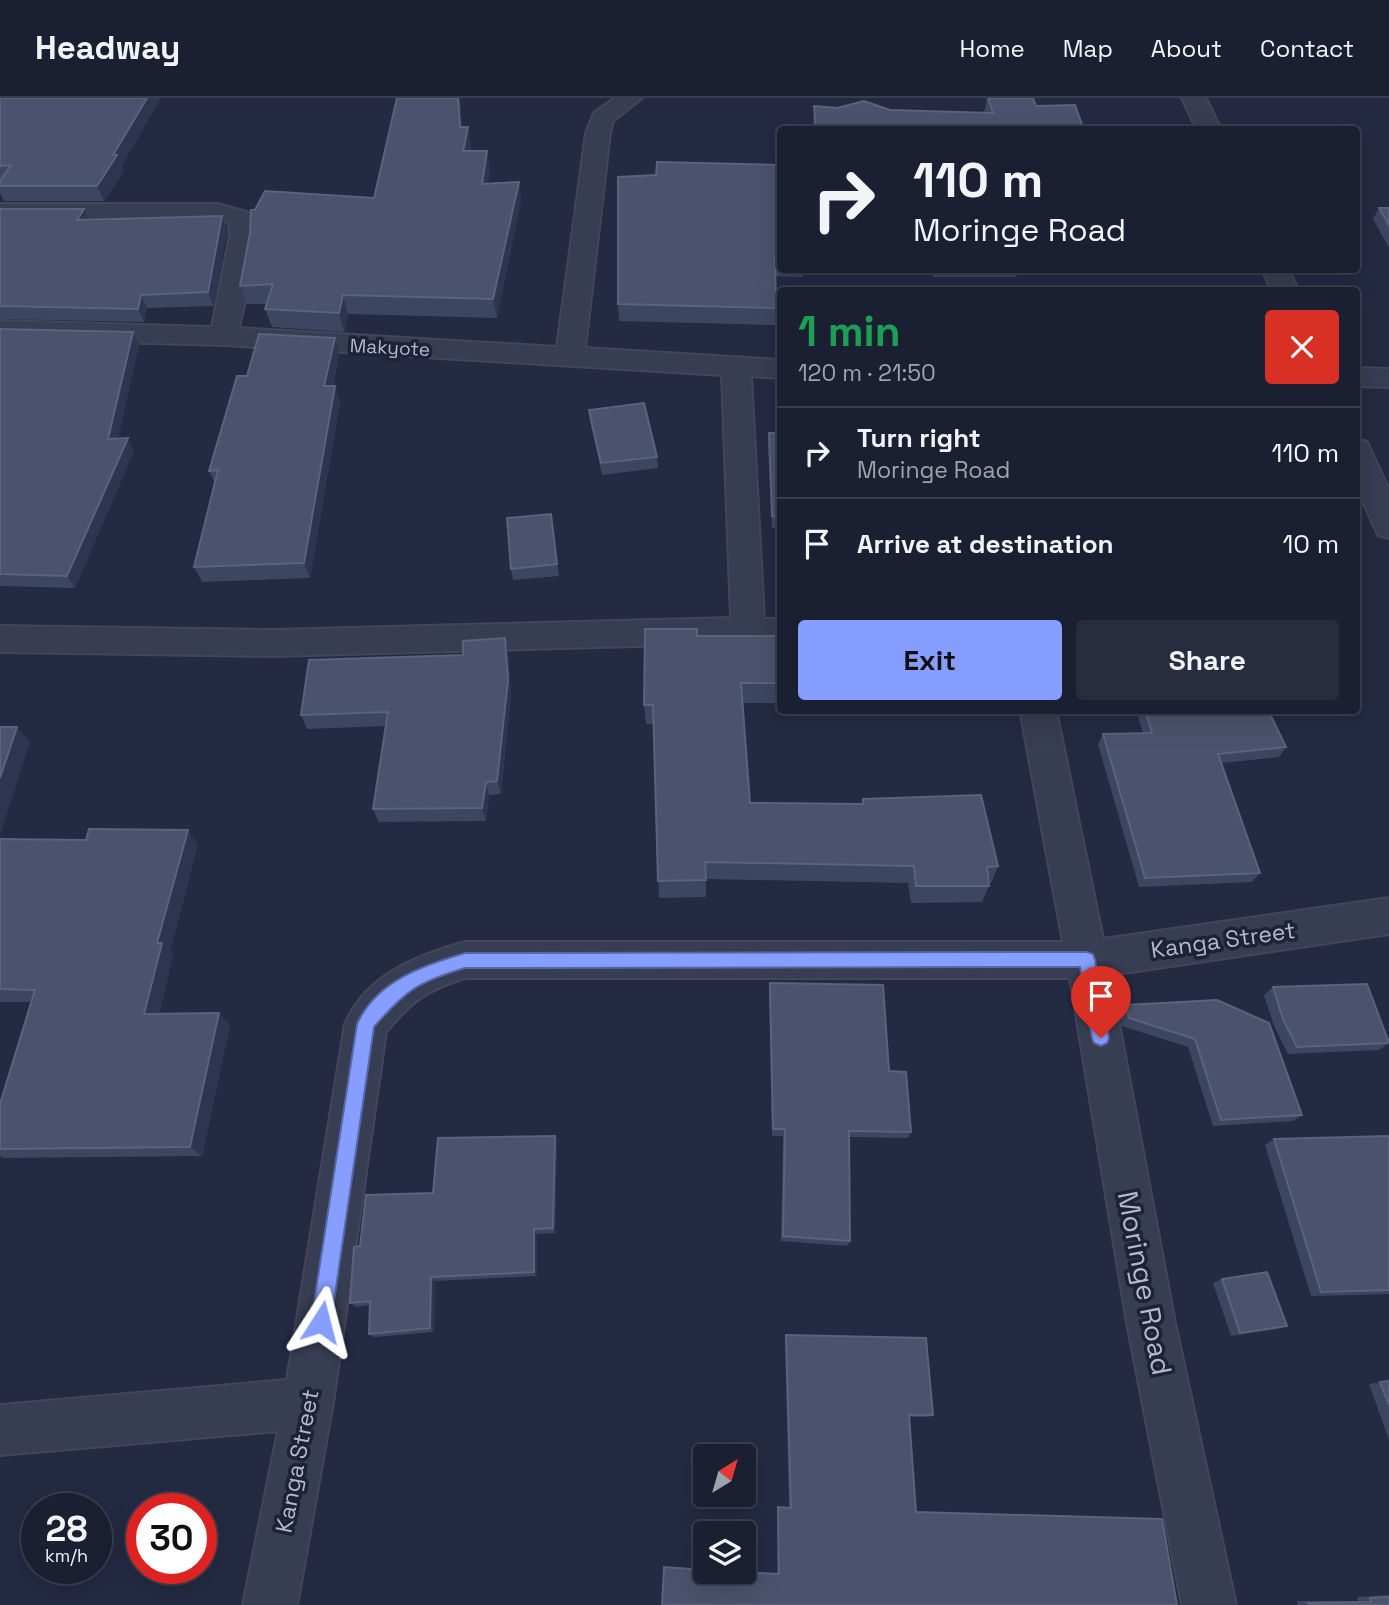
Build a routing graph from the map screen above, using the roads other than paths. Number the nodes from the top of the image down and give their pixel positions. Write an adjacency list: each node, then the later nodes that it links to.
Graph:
1 (630, 98): 7 (street)
2 (1194, 98): 3 (street)
3 (1207, 126)
4 (0, 212): 6 (street)
5 (0, 330): 6 (street, Makyote)
6 (224, 336): 7 (street, Makyote)
7 (570, 357): 8 (street, Makyote)
8 (736, 369): 9 (street, Makyote); 14 (street)
9 (777, 369)
10 (1360, 377): 11 (street)
11 (1389, 378)
12 (1360, 458): 13 (street)
13 (1389, 527)
14 (764, 632): 15 (street)
15 (0, 639)
16 (1039, 714): 18 (street, Moringe Road)
17 (1389, 916): 18 (street, Kanga Street)
18 (1087, 960): 19 (street, Kanga Street); 22 (street, Moringe Road)
19 (308, 1403): 20 (street); 21 (street, Kanga Street)
20 (0, 1430)
21 (270, 1605)
22 (1209, 1605)

